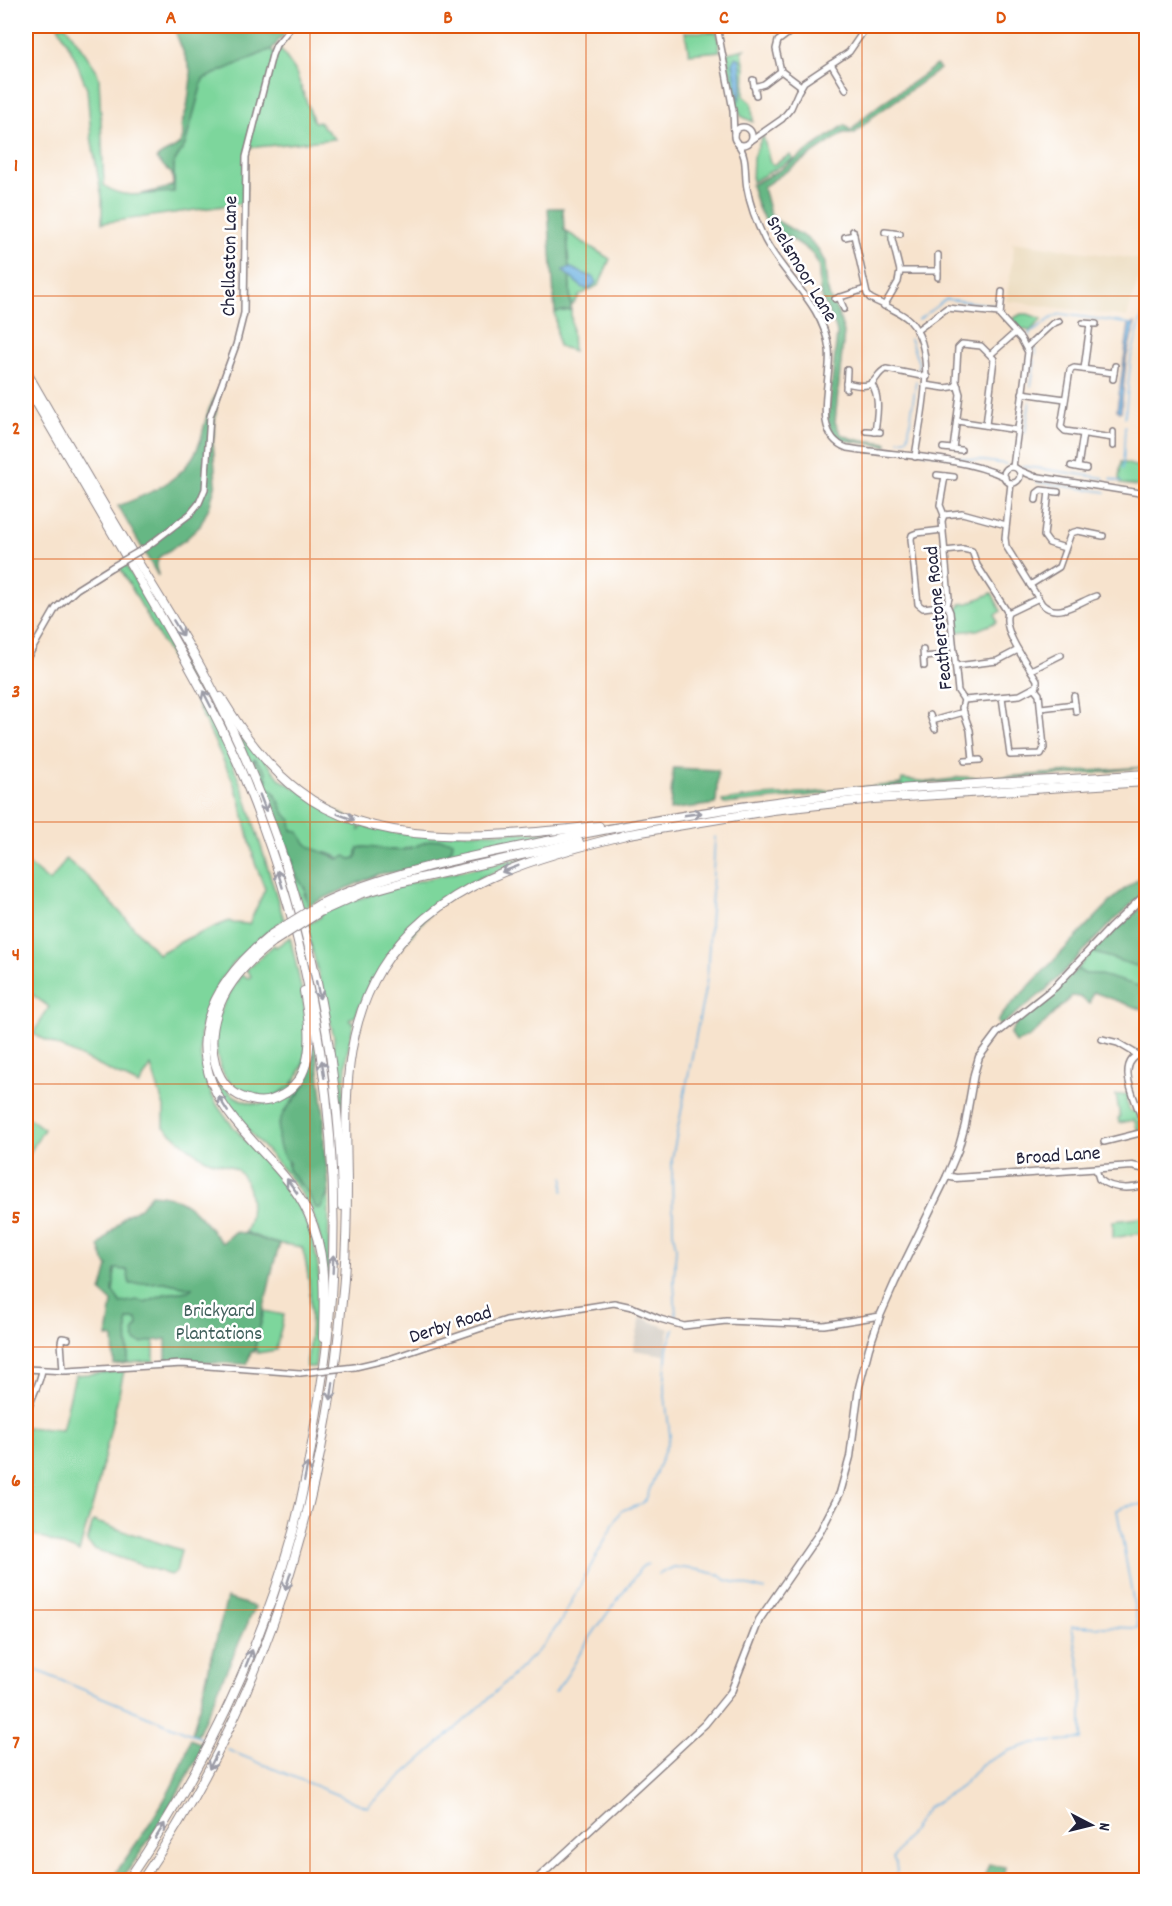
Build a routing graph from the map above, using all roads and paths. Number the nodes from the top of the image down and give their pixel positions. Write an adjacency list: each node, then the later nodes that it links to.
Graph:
1 (292, 26): 88 (street, Chellaston Lane, bridge)
2 (717, 26): 12 (street)
3 (798, 26): 6 (street)
4 (867, 26): 5 (street)
5 (831, 64): 8 (street); 10 (street)
6 (782, 71): 8 (street); 9 (street)
7 (753, 80): 9 (street)
8 (801, 86): 14 (street)
9 (754, 87): 11 (street)
10 (846, 89)
11 (756, 94)
12 (733, 110): 13 (street); 15 (street)
13 (747, 128): 14 (street); 15 (street); 16 (street)
14 (766, 129): 16 (street)
15 (734, 135): 17 (street)
16 (752, 141): 17 (street); 18 (street, Snelsmoor Lane)
17 (738, 144): 18 (street, Snelsmoor Lane)
18 (745, 162): 56 (street, Snelsmoor Lane)
19 (885, 232): 20 (street)
20 (892, 233): 21 (street); 24 (street)
21 (900, 234)
22 (845, 237): 25 (street)
23 (938, 255): 24 (street)
24 (900, 271): 27 (street)
25 (865, 289): 27 (street); 28 (street)
26 (1002, 291): 29 (street)
27 (884, 306): 32 (street)
28 (844, 309)
29 (999, 313): 32 (street); 33 (street)
30 (1059, 321): 34 (street)
31 (1090, 324): 37 (street)
32 (916, 331): 40 (street)
33 (1015, 333): 34 (street); 35 (street)
34 (1026, 347): 45 (street)
35 (991, 354): 44 (street); 48 (street)
36 (1115, 366): 37 (street)
37 (1084, 369): 46 (street)
38 (847, 370): 41 (street)
39 (26, 371): 92 (highway, one-way to 92)
40 (927, 377): 41 (street); 42 (street)
41 (871, 383): 50 (street)
42 (925, 385): 44 (street); 56 (street)
43 (26, 386): 112 (highway, one-way to 43)
44 (958, 386): 47 (street)
45 (1022, 393): 46 (street); 49 (street)
46 (1065, 399): 51 (street)
47 (957, 421): 48 (street); 54 (street)
48 (986, 425): 49 (street)
49 (1017, 430): 57 (street)
50 (866, 431)
51 (1083, 434): 52 (street); 58 (street)
52 (1113, 446)
53 (943, 448): 54 (street)
54 (953, 449): 55 (street)
55 (960, 450)
56 (915, 457): 60 (street, Snelsmoor Lane)
57 (1010, 468): 59 (street); 60 (street, Snelsmoor Lane); 65 (street)
58 (1086, 469)
59 (1019, 470): 63 (street); 66 (street)
60 (992, 471): 65 (street, Snelsmoor Lane)
61 (937, 475): 62 (street)
62 (945, 476): 64 (street); 72 (street, Featherstone Road)
63 (1033, 476): 66 (street); 70 (street)
64 (954, 477)
65 (1005, 477): 67 (street)
66 (1019, 479): 67 (street)
67 (1011, 483): 73 (street)
68 (1047, 491): 69 (street); 71 (street); 76 (street)
69 (1058, 492)
70 (1146, 496)
71 (1036, 500)
72 (944, 515): 73 (street); 74 (street, Featherstone Road)
73 (1006, 525): 78 (street)
74 (943, 530): 77 (street, Featherstone Road); 81 (street)
75 (1103, 536): 76 (street)
76 (1065, 548): 78 (street)
77 (945, 551): 81 (street, Featherstone Road); 82 (street)
78 (1030, 585): 80 (street)
79 (1096, 596): 80 (street)
80 (1037, 599): 82 (street)
81 (947, 605): 85 (street, Featherstone Road)
82 (1008, 613): 84 (street)
83 (923, 650): 87 (street)
84 (1018, 650): 90 (street); 91 (street)
85 (955, 654): 87 (street); 90 (street, Featherstone Road)
86 (1061, 654): 91 (street)
87 (924, 657): 89 (street)
88 (26, 660)
89 (924, 666)
90 (956, 666): 96 (street, Featherstone Road)
91 (1031, 670): 93 (street)
92 (204, 674): 108 (highway, one-way to 108); 126 (highway, one-way to 126)
93 (1035, 688): 95 (street, Featherstone Road); 98 (street)
94 (1074, 696): 97 (street)
95 (1002, 697): 96 (street, Featherstone Road); 98 (street)
96 (964, 700): 99 (street)
97 (1075, 704): 98 (street); 100 (street)
98 (1041, 708)
99 (964, 712): 102 (street); 104 (street)
100 (1076, 712)
101 (930, 715): 102 (street)
102 (932, 721): 103 (street)
103 (935, 729)
104 (973, 760): 105 (street); 106 (street)
105 (980, 760)
106 (965, 761)
107 (1145, 776): 108 (highway, one-way to 107); 109 (highway)
108 (636, 823): 111 (highway)
109 (626, 835): 111 (highway); 126 (highway, one-way to 126)
110 (1146, 894): 119 (main road)
111 (320, 908): 113 (highway, bridge)
112 (296, 933): 113 (highway); 128 (highway, one-way to 112)
113 (272, 938): 128 (highway, one-way to 113)
114 (1102, 1038): 116 (street)
115 (1146, 1053): 116 (street)
116 (1138, 1055): 117 (street)
117 (1146, 1137): 118 (street)
118 (1104, 1142)
119 (951, 1168): 122 (main road); 123 (main road, Broad Lane)
120 (1146, 1168): 121 (main road, Broad Lane)
121 (1096, 1169): 123 (main road, Broad Lane); 124 (street)
122 (947, 1176): 123 (main road, Broad Lane); 125 (main road)
123 (971, 1176)
124 (1146, 1185)
125 (880, 1316): 131 (street, Derby Road, bridge); 135 (main road)
126 (338, 1333): 134 (highway, one-way to 134)
127 (68, 1339): 131 (street)
128 (324, 1364): 133 (highway, one-way to 128)
129 (26, 1369): 130 (street, Derby Road)
130 (42, 1370): 131 (street, Derby Road); 132 (street)
131 (63, 1371)
132 (29, 1408)
133 (128, 1881)
134 (142, 1881)
135 (536, 1881)

